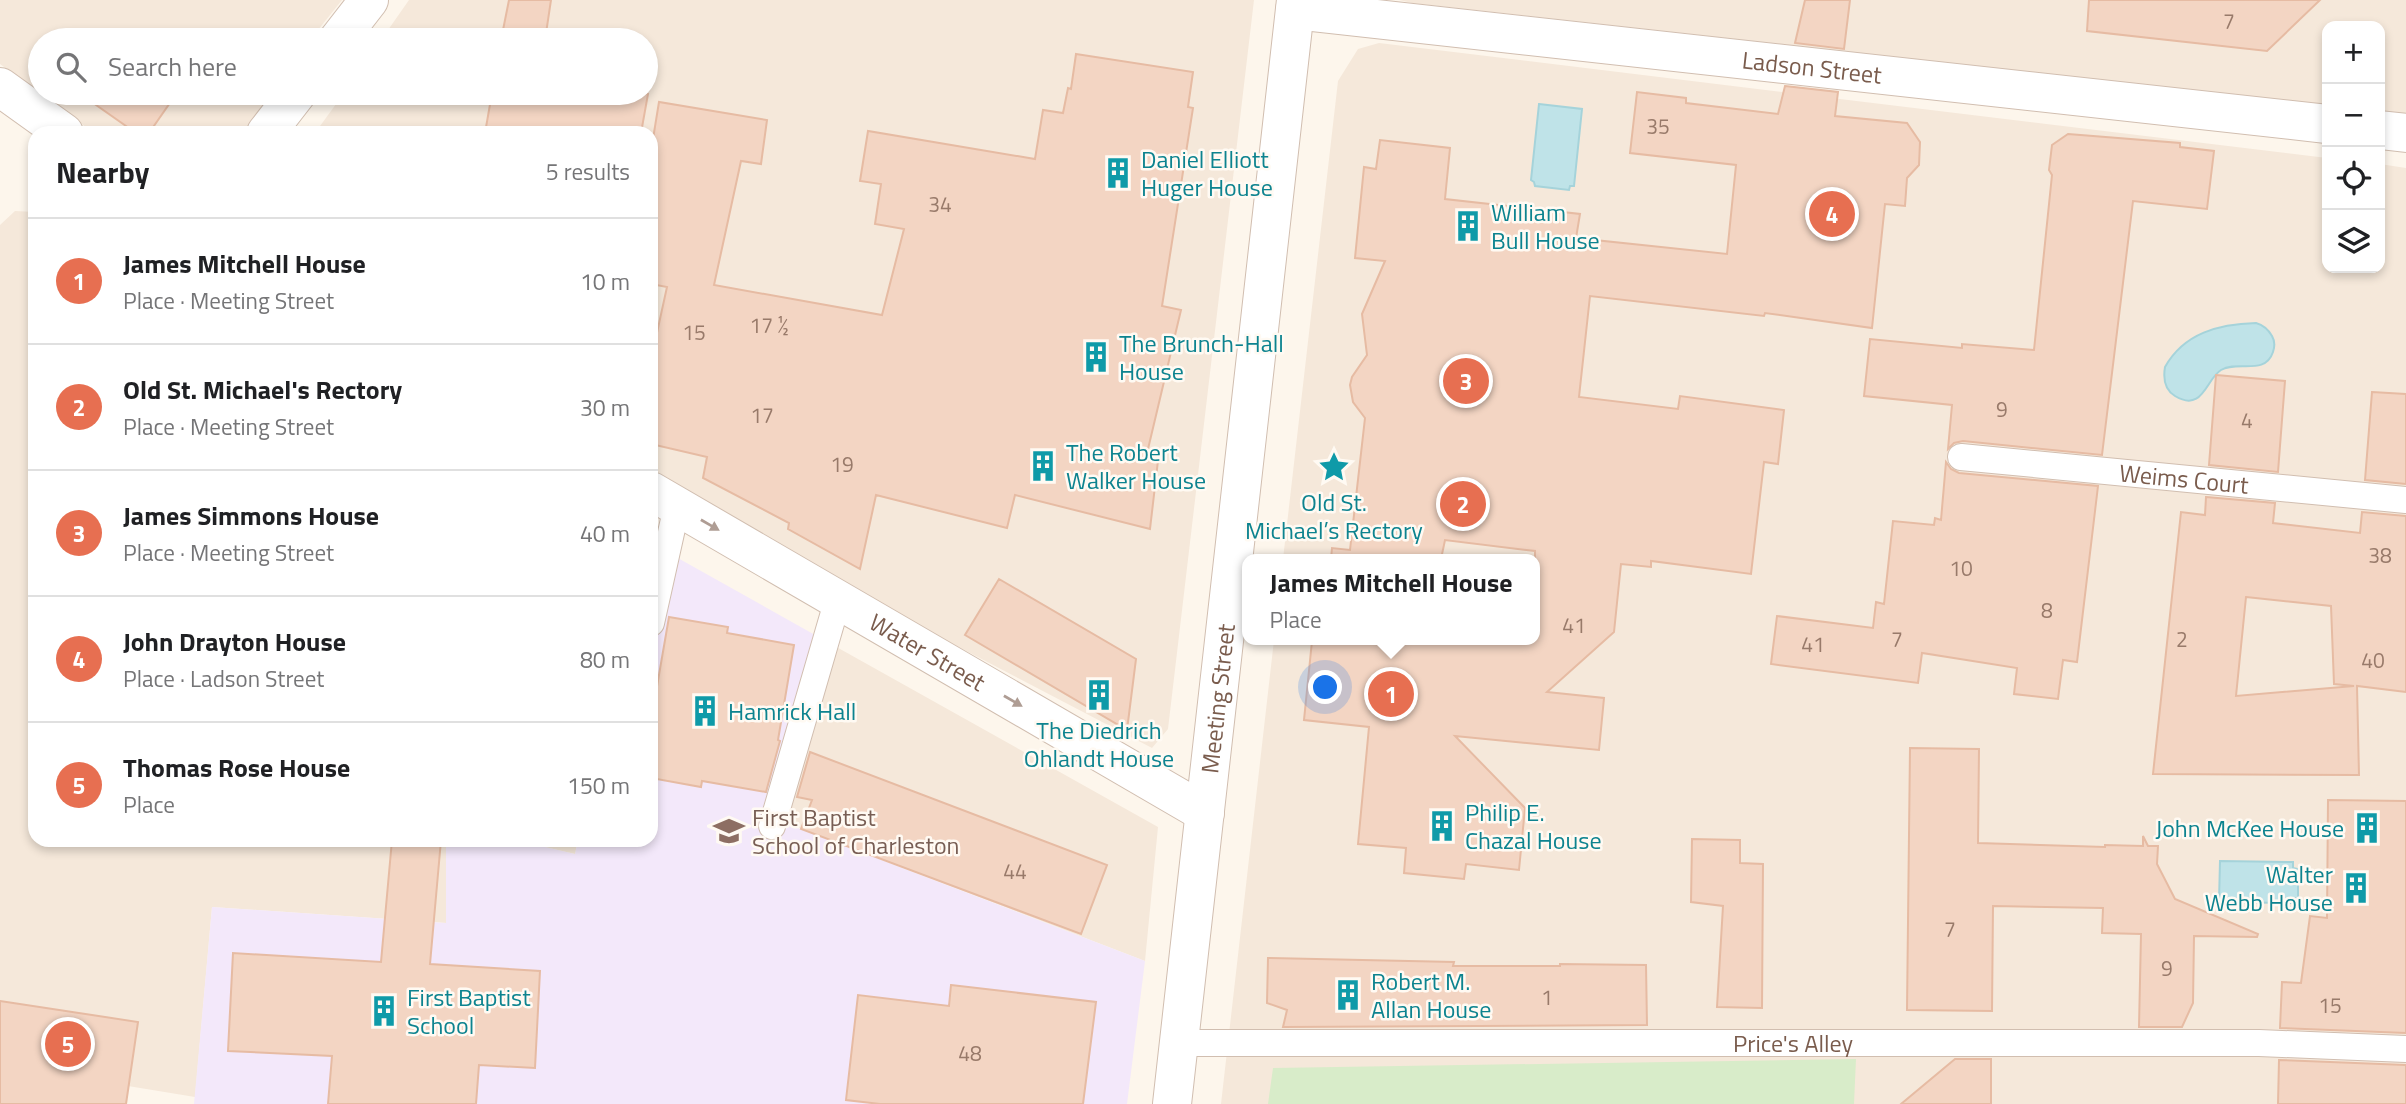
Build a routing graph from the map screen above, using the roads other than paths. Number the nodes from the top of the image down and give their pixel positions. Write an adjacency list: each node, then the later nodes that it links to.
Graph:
1 (369, 0): 3 (street)
2 (1296, 5): 6 (street, Ladson Street); 16 (street, Meeting Street)
3 (347, 28)
4 (5, 102): 7 (street)
5 (288, 105): 8 (street)
6 (2322, 123)
7 (51, 126)
8 (271, 126)
9 (2385, 131): 10 (street)
10 (2406, 133)
11 (1962, 457): 13 (lane, Weims Court)
12 (664, 499): 14 (lane); 15 (street, Water Street, one-way to 15)
13 (2406, 500)
14 (658, 556)
15 (838, 599): 16 (street, Water Street, one-way to 16); 17 (lane)
16 (1205, 813): 18 (street, Meeting Street)
17 (772, 826)
18 (1179, 1043): 19 (lane, Price's Alley); 20 (street, Meeting Street)
19 (2406, 1049)
20 (1172, 1104)

